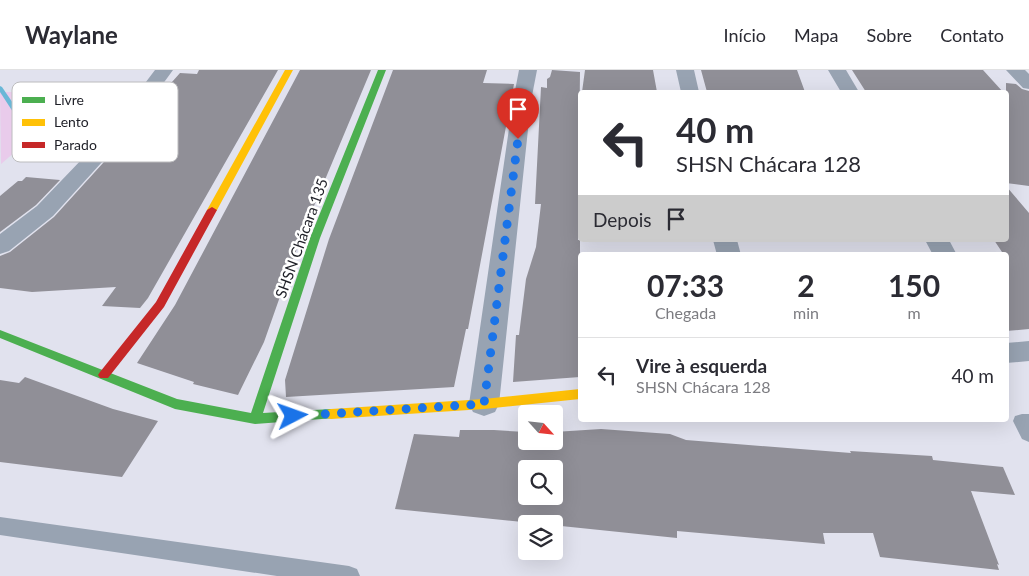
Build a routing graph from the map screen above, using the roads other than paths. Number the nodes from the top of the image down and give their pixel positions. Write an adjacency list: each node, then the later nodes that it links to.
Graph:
1 (164, 70): 8 (street)
2 (289, 70): 17 (street)
3 (382, 70): 20 (street, SHSN Chácara 135)
4 (528, 70): 19 (street)
5 (685, 70): 10 (street)
6 (837, 70): 11 (street)
7 (1015, 70): 9 (street)
8 (155, 82)
9 (1029, 84)
10 (690, 90)
11 (849, 90)
12 (90, 162): 13 (street)
13 (0, 246)
14 (0, 334): 17 (street)
15 (1029, 351): 16 (street)
16 (1009, 353)
17 (104, 376): 20 (street)
18 (578, 394): 19 (street)
19 (484, 404): 20 (street)
20 (254, 419)
21 (1029, 421): 22 (lane)
22 (1029, 434)
23 (0, 526): 24 (lane)
24 (349, 576)

